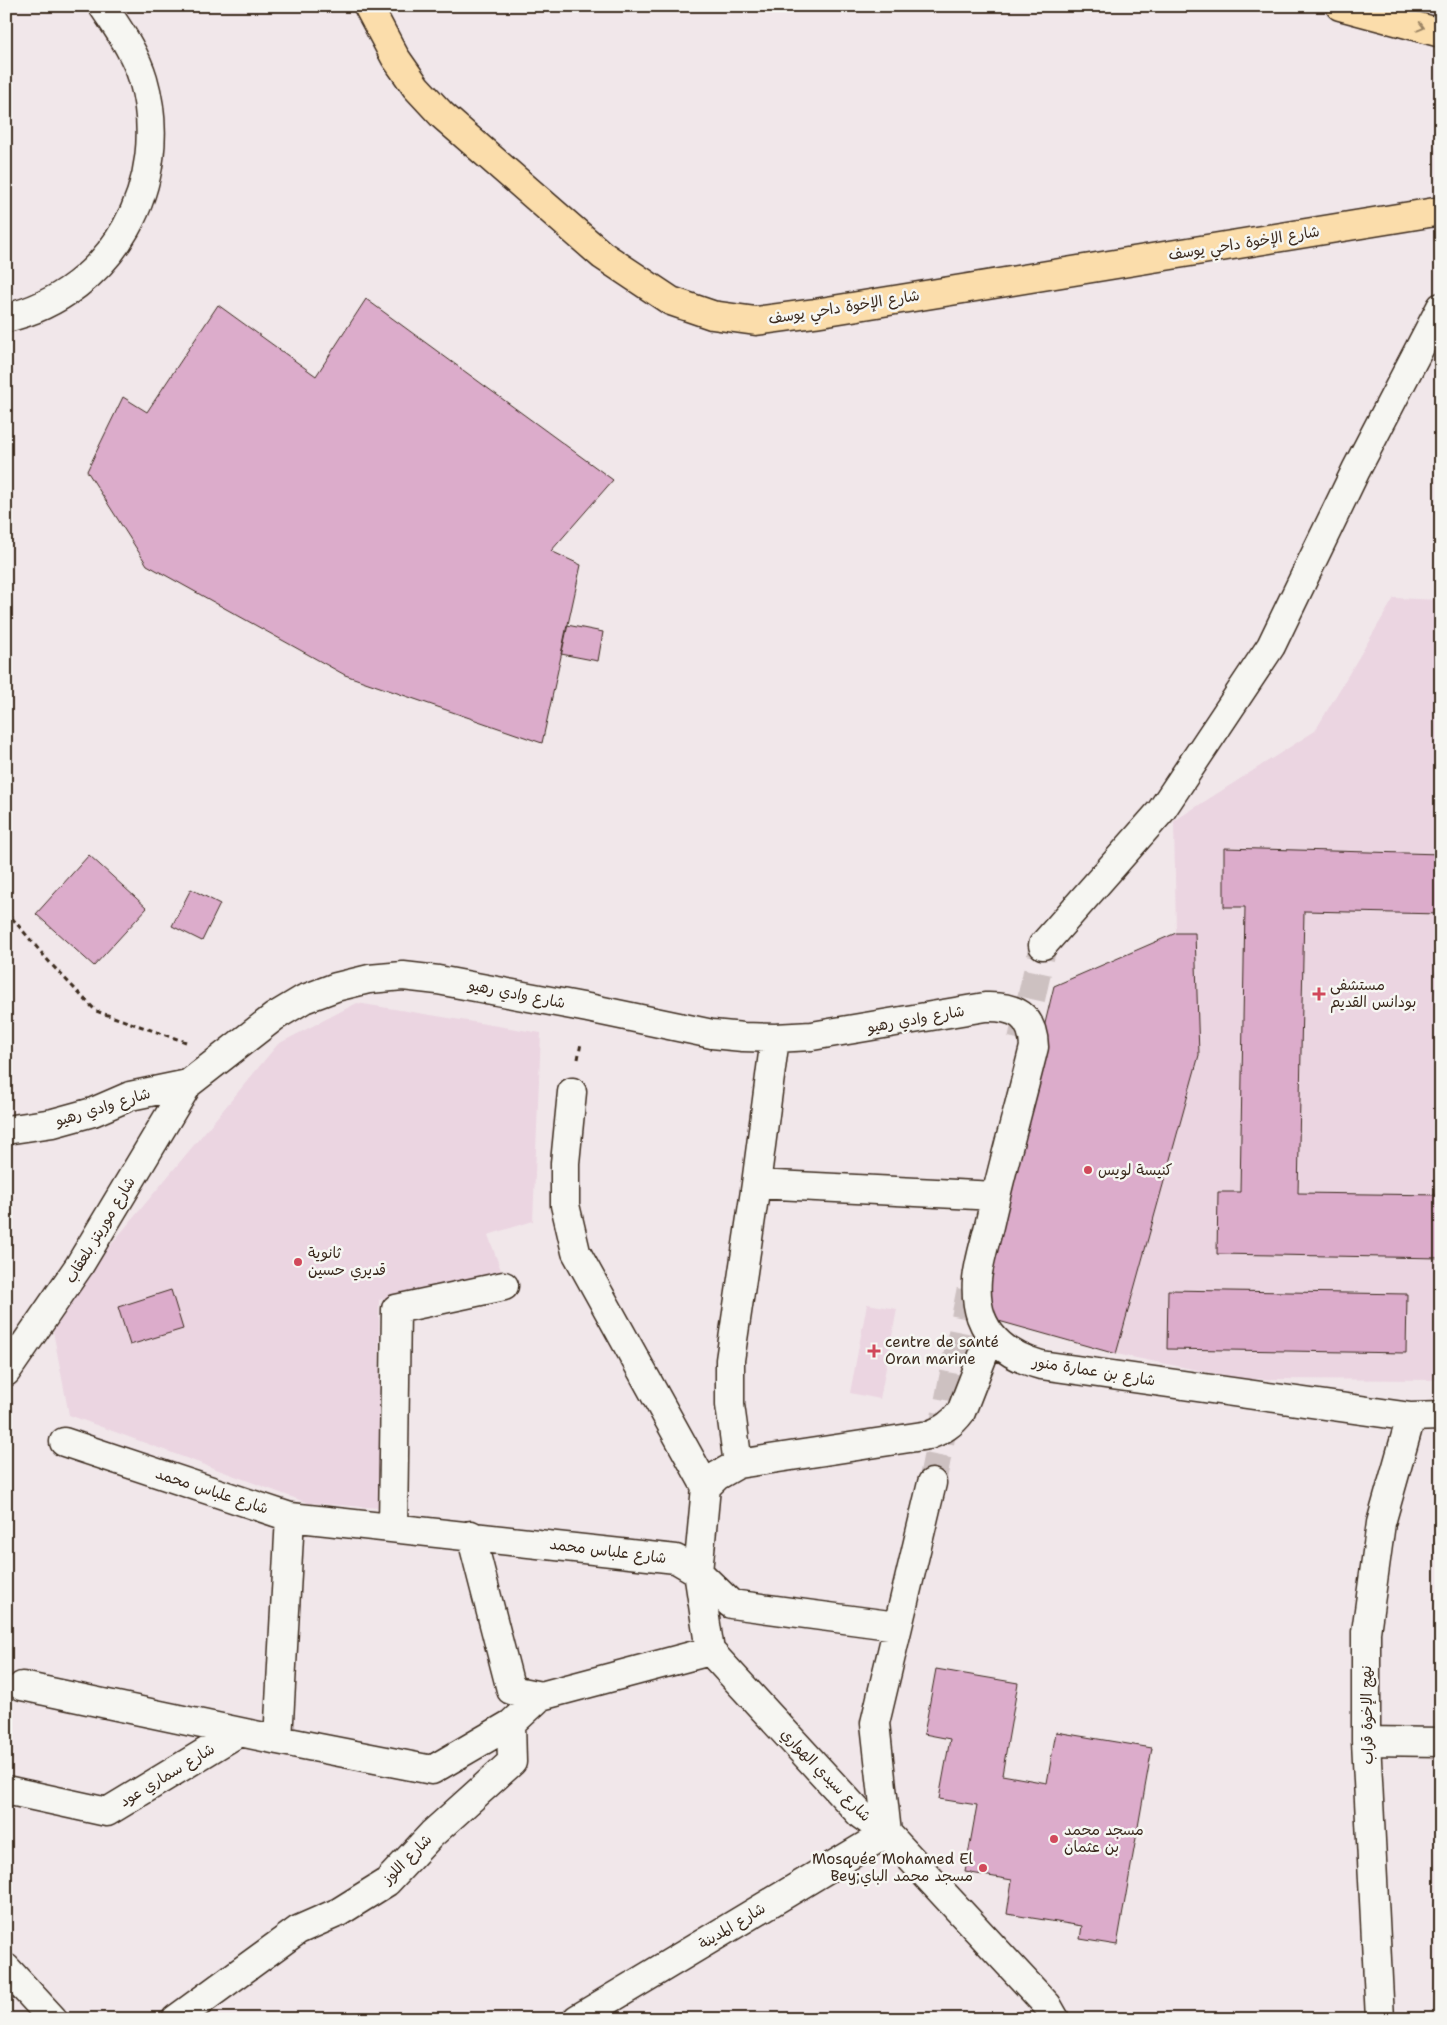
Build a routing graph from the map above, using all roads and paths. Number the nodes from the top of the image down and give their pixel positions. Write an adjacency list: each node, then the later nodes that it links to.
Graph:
1 (103, 6): 7 (street)
2 (368, 6): 5 (main road, شارع الإخوة داحي يوسف)
3 (1340, 6): 4 (main road, one-way to 4)
4 (1441, 33)
5 (1441, 211)
6 (1441, 307): 9 (street)
7 (6, 318)
8 (6, 911): 13 (path)
9 (1042, 945)
10 (588, 1008): 11 (street, شارع وادي رهيو); 13 (street, شارع وادي رهيو); 15 (path)
11 (775, 1038): 12 (street, شارع وادي رهيو); 17 (street)
12 (1034, 1047): 18 (street, شارع بن عمارة منور)
13 (225, 1055): 14 (street, شارع وادي رهيو)
14 (188, 1084): 16 (street, شارع وادي رهيو); 21 (street, شارع موريتز بلعقاب)
15 (572, 1092): 27 (street)
16 (6, 1130)
17 (756, 1184): 18 (street); 25 (street)
18 (996, 1196): 20 (street, شارع بن عمارة منور)
19 (504, 1286): 29 (street)
20 (991, 1335): 23 (street, شارع بن عمارة منور); 25 (street)
21 (6, 1372)
22 (1441, 1416): 23 (street, شارع بن عمارة منور)
23 (1411, 1417): 39 (street, نهج الإخوة قراب)
24 (64, 1442): 28 (street, شارع علباس محمد)
25 (738, 1464): 27 (street)
26 (932, 1483): 32 (street)
27 (706, 1487): 31 (street)
28 (290, 1517): 29 (street, شارع علباس محمد); 38 (street)
29 (393, 1527): 30 (street, شارع علباس محمد)
30 (471, 1535): 31 (street, شارع علباس محمد); 35 (street)
31 (698, 1572): 32 (street, شارع علباس محمد); 33 (street)
32 (897, 1626): 42 (street)
33 (710, 1650): 35 (street); 42 (street, شارع سيدي الهواري)
34 (22, 1686): 37 (street, شارع سماري عود)
35 (542, 1696): 36 (street)
36 (511, 1724): 38 (street, شارع سماري عود); 45 (street, شارع اللوز)
37 (239, 1732): 38 (street, شارع سماري عود); 41 (street, شارع سماري عود)
38 (278, 1740)
39 (1366, 1741): 40 (street); 48 (street, نهج الإخوة قراب)
40 (1441, 1742)
41 (6, 1790)
42 (887, 1833): 46 (street, شارع المدينة); 47 (street, شارع سيدي الهواري)
43 (6, 1968): 44 (street)
44 (52, 2019)
45 (176, 2019)
46 (577, 2019)
47 (1055, 2019)
48 (1380, 2019)

